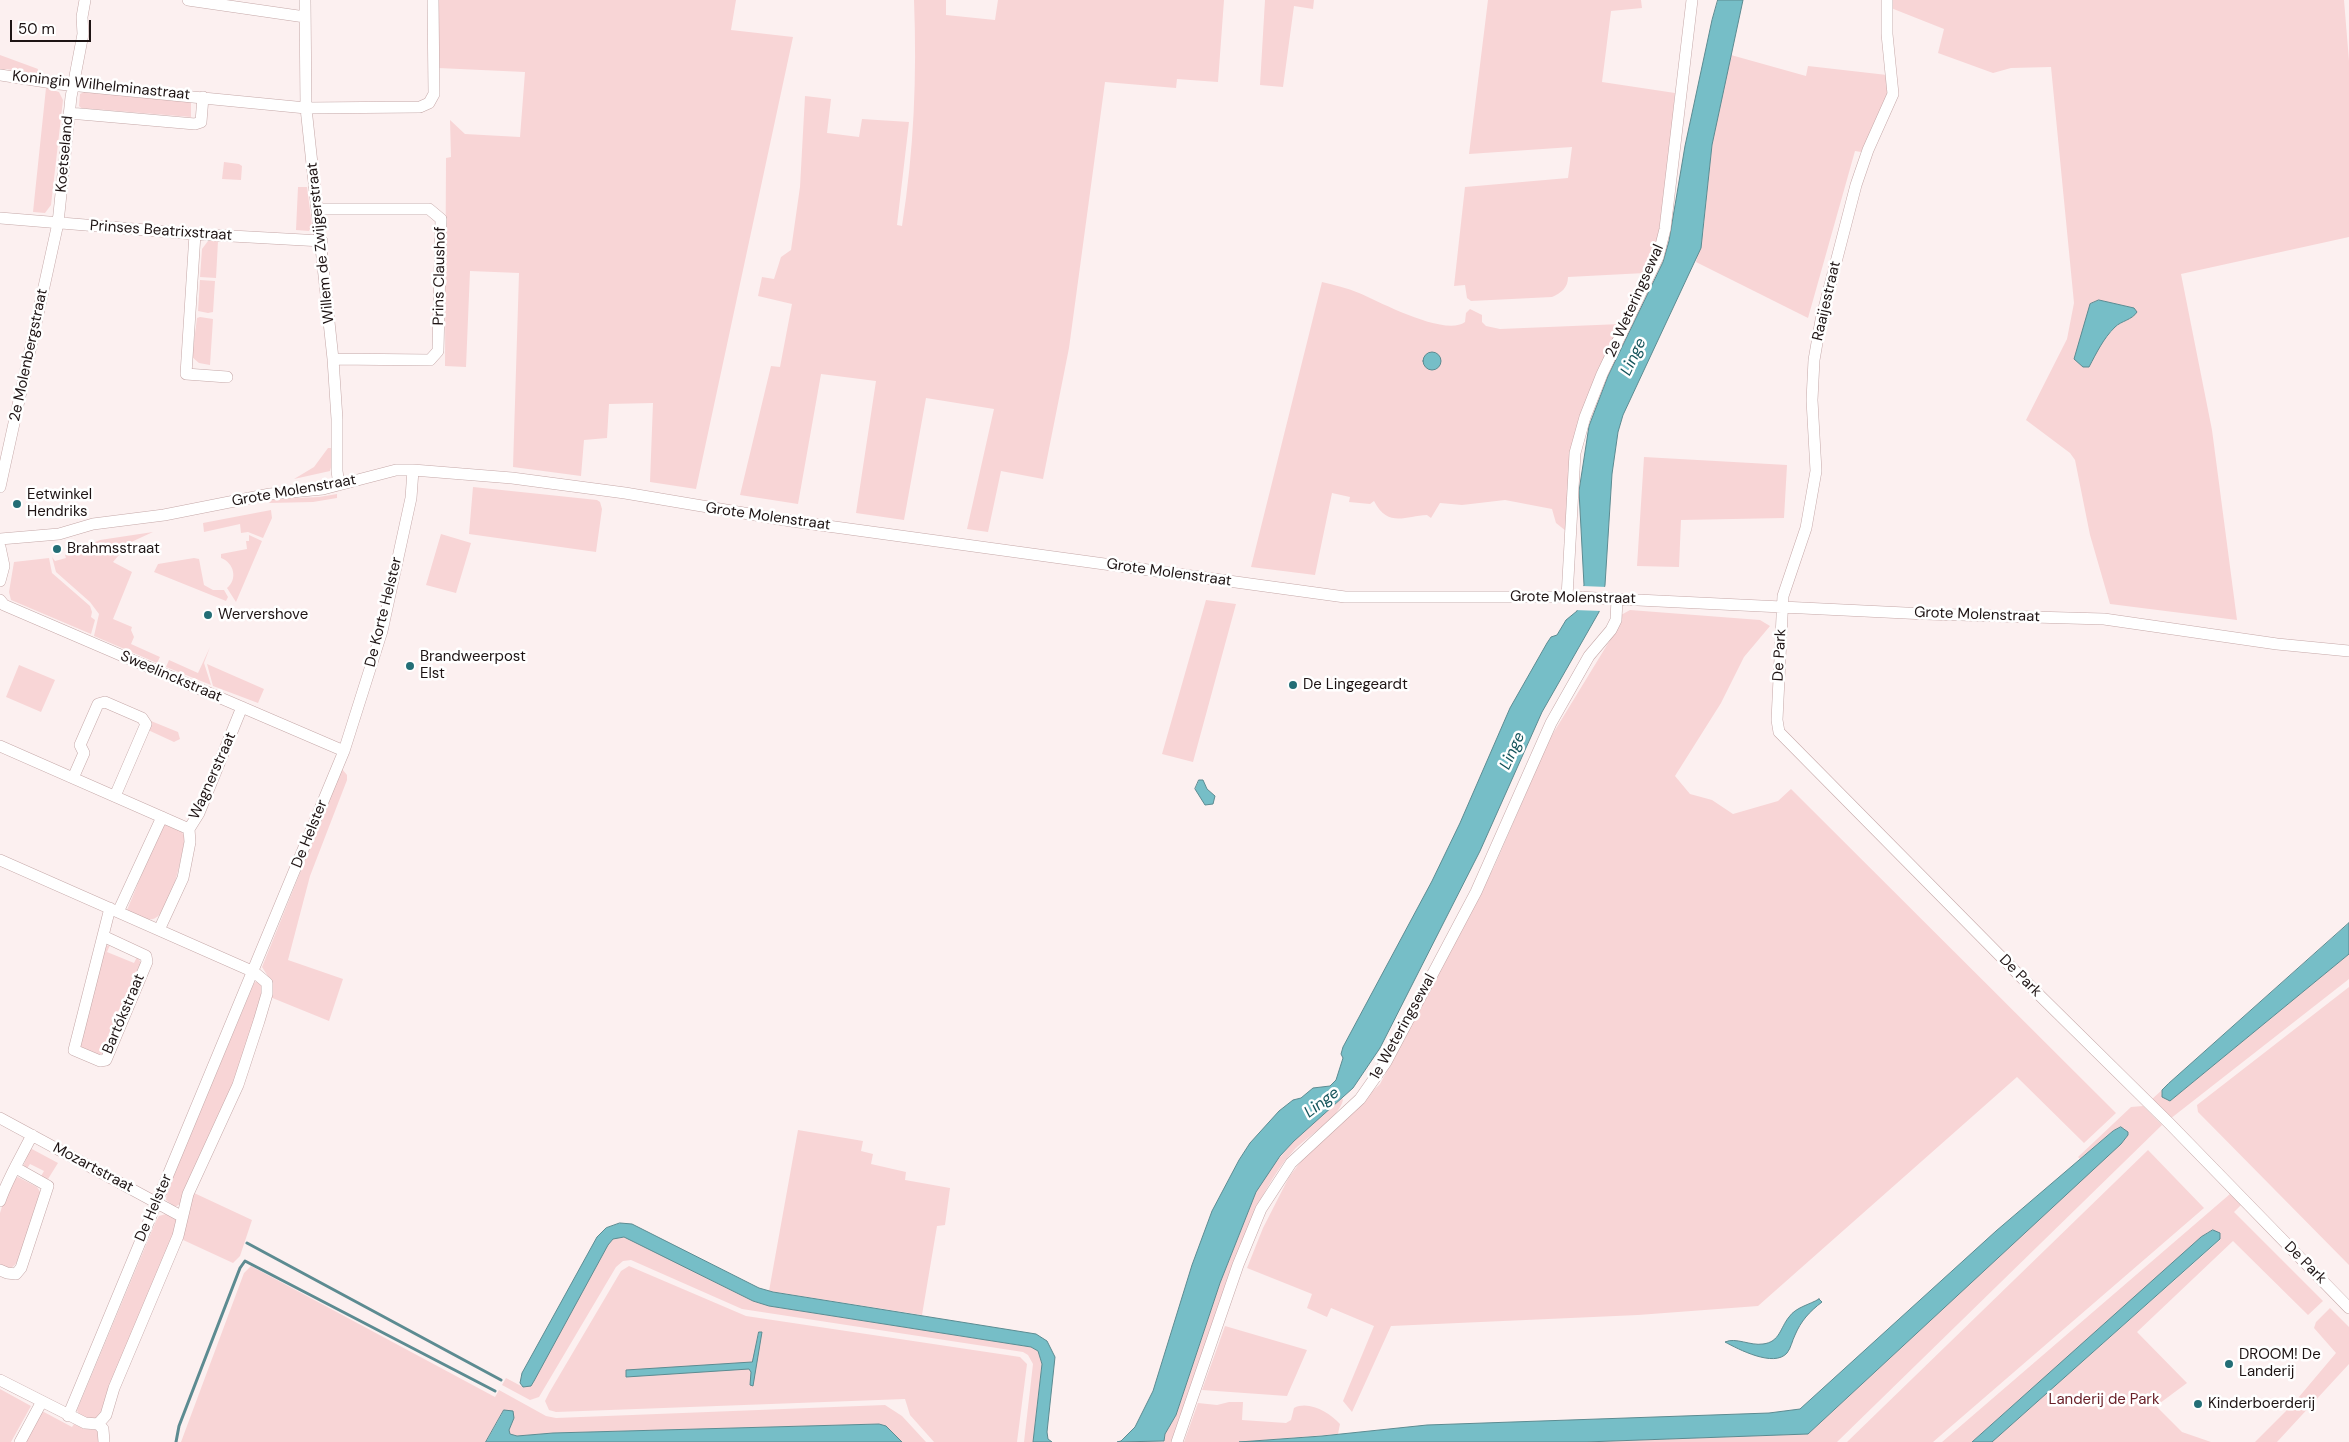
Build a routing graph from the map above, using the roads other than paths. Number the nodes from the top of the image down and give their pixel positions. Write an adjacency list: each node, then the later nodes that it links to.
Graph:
1 (84, 0): 9 (street, Koetseland)
2 (188, 0): 7 (street)
3 (305, 0): 7 (street, Willem de Zwijgerstraat)
4 (433, 0): 11 (street, Koningin Wilhelminastraat)
5 (1692, 0): 26 (street, 2e Weteringsewal)
6 (1887, 0): 29 (street, Raaijestraat)
7 (305, 17): 11 (street, Willem de Zwijgerstraat)
8 (0, 75): 9 (street, Koningin Wilhelminastraat)
9 (73, 84): 10 (street, Koningin Wilhelminastraat); 12 (street, Koetseland)
10 (203, 97): 11 (street, Koningin Wilhelminastraat); 12 (street, Koningin Wilhelminastraat)
11 (306, 108): 13 (street, Willem de Zwijgerstraat)
12 (69, 113): 15 (street, Koetseland)
13 (318, 209): 17 (street, Willem de Zwijgerstraat); 18 (street, Prins Claushof)
14 (0, 218): 15 (street, Prinses Beatrixstraat)
15 (58, 223): 16 (street, Prinses Beatrixstraat); 22 (street, 2e Molenbergstraat)
16 (195, 234): 17 (street, Prinses Beatrixstraat); 19 (street)
17 (322, 241): 18 (street, Willem de Zwijgerstraat)
18 (334, 359): 21 (street, Willem de Zwijgerstraat)
19 (227, 377)
20 (414, 470): 21 (street, Grote Molenstraat); 26 (street, Grote Molenstraat); 33 (street, De Korte Helster)
21 (339, 485): 23 (street, Grote Molenstraat)
22 (0, 487)
23 (0, 539)
24 (0, 546): 25 (street)
25 (0, 581)
26 (1571, 597): 27 (street, Grote Molenstraat)
27 (1611, 599): 29 (street, Grote Molenstraat); 57 (street, 1e Weteringsewal)
28 (0, 600): 31 (street, Sweelinckstraat)
29 (1782, 607): 30 (street, Grote Molenstraat); 50 (street, De Park)
30 (2349, 651)
31 (242, 707): 33 (street, Sweelinckstraat); 37 (street, Wagnerstraat)
32 (0, 746): 34 (street)
33 (344, 751): 42 (street, De Helster)
34 (73, 778): 35 (street); 35 (street)
35 (115, 796): 36 (street)
36 (162, 818): 37 (street); 39 (street)
37 (189, 829): 40 (street, Wagnerstraat)
38 (0, 860): 39 (street)
39 (114, 910): 40 (street); 41 (street, Bartókstraat)
40 (159, 930): 42 (street)
41 (103, 936): 41 (street, Bartókstraat)
42 (254, 972): 47 (street, De Helster); 48 (street, De Helster)
43 (0, 1118): 44 (street, Mozartstraat)
44 (32, 1135): 45 (street); 47 (street, Mozartstraat)
45 (16, 1168): 46 (street); 49 (street)
46 (0, 1201)
47 (156, 1202): 48 (street, Mozartstraat); 53 (street, De Helster)
48 (181, 1216): 54 (street, De Helster)
49 (0, 1270)
50 (2349, 1308)
51 (0, 1380): 52 (street)
52 (41, 1403): 53 (street); 55 (street)
53 (68, 1416): 54 (street)
54 (98, 1424): 56 (street)
55 (20, 1442)
56 (104, 1442)
57 (1177, 1442)

